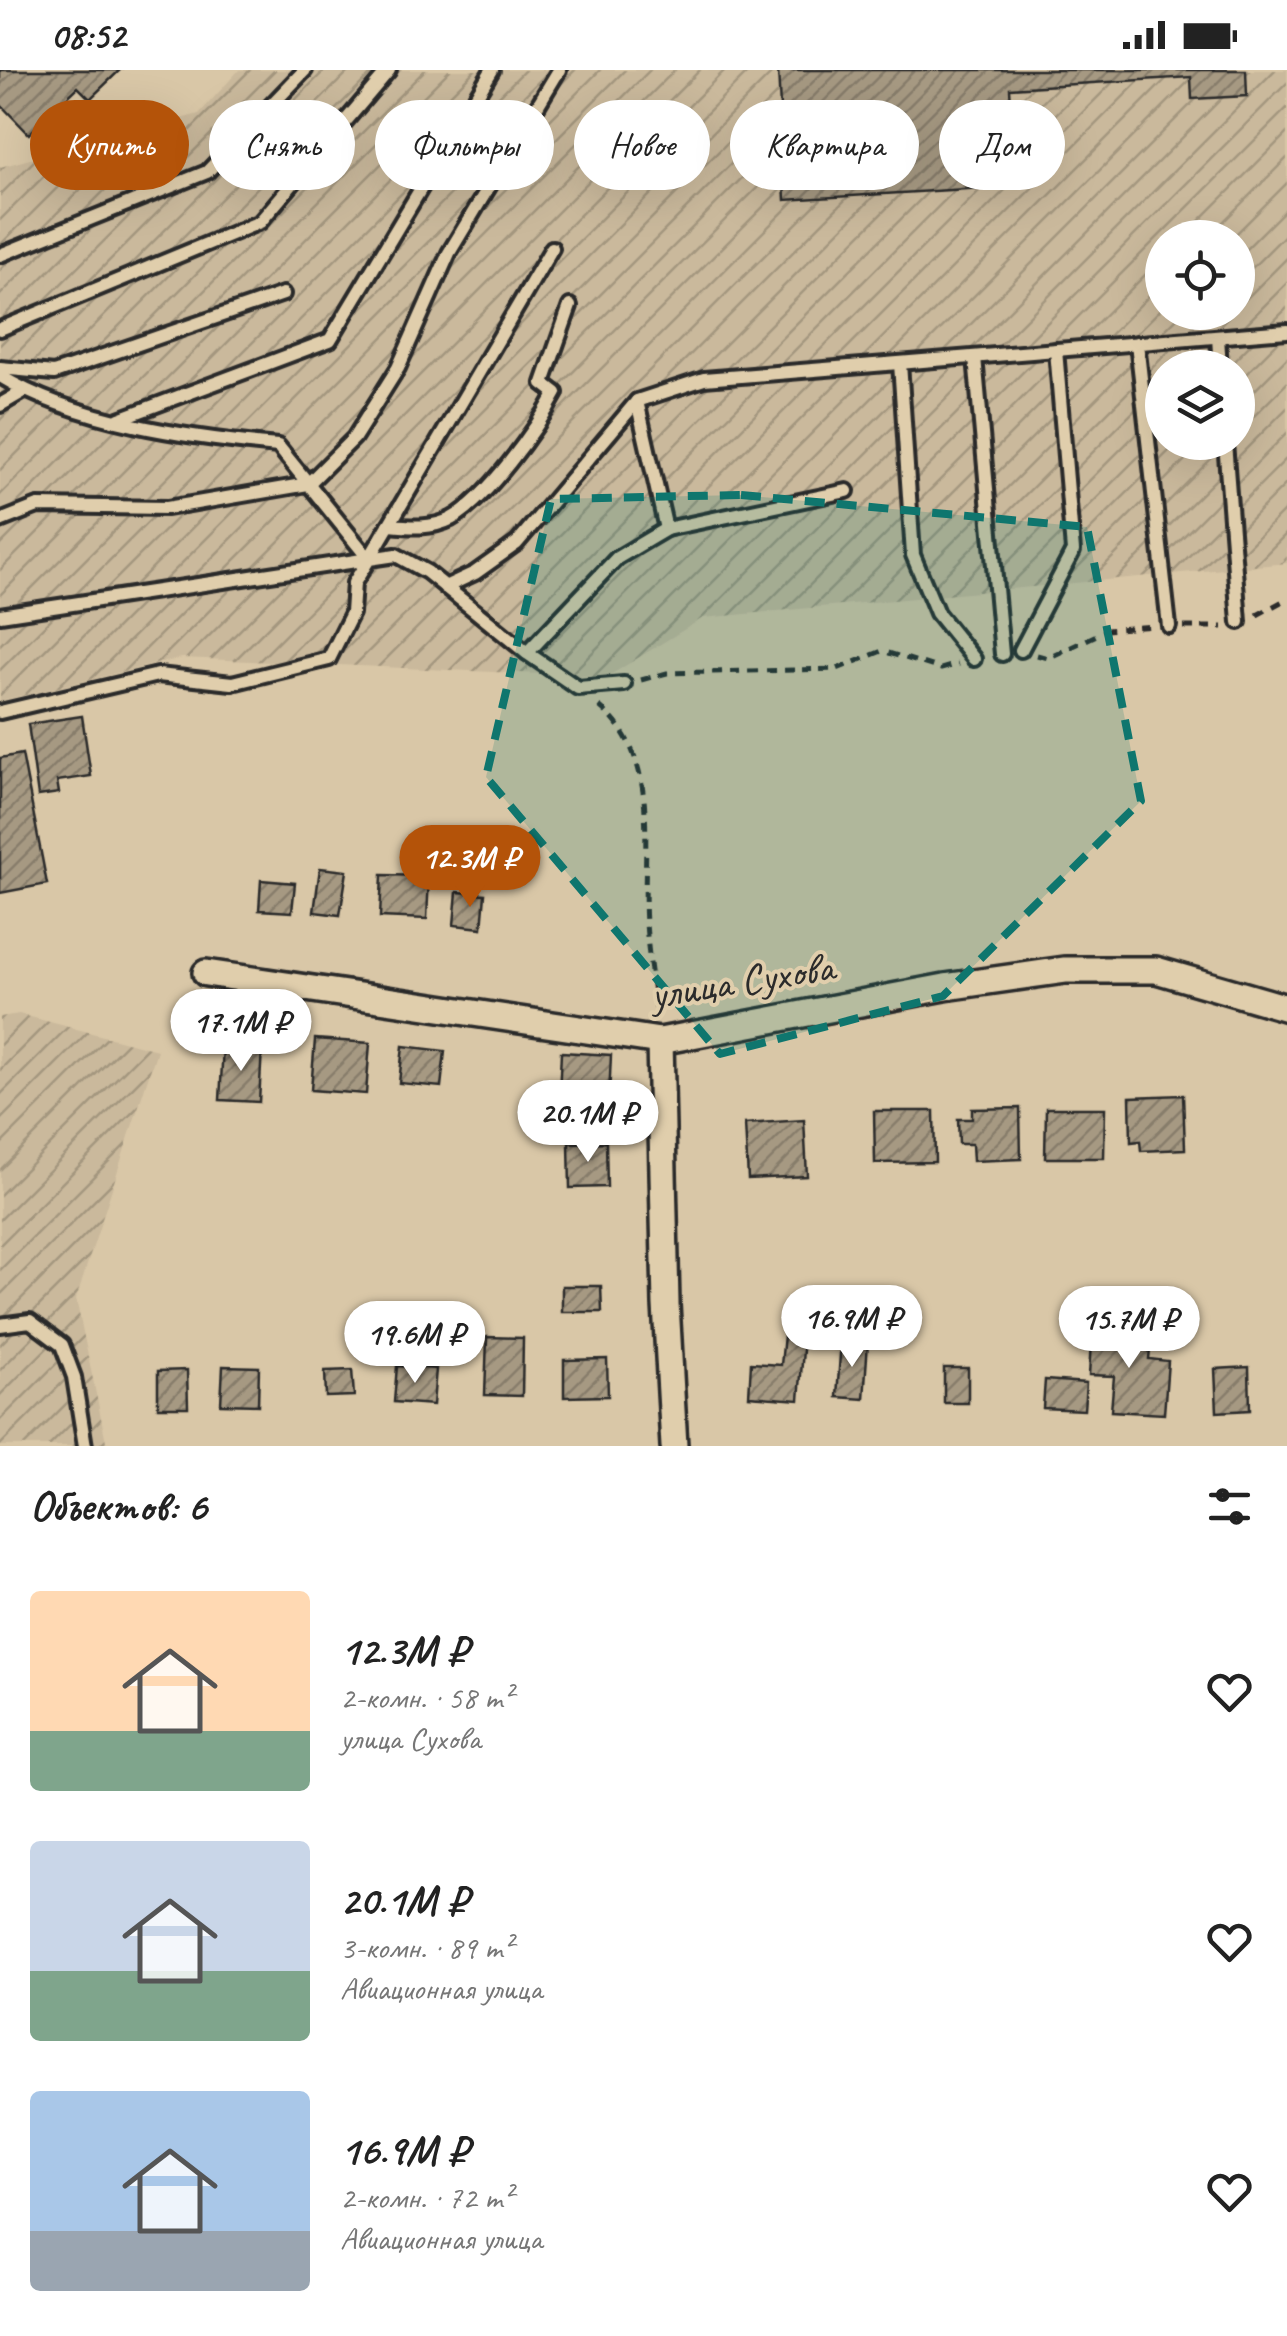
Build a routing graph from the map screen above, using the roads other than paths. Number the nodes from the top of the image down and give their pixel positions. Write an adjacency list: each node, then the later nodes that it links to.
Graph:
1 (306, 70): 6 (lane)
2 (389, 70): 9 (lane)
3 (492, 70): 22 (lane)
4 (559, 70): 24 (lane)
5 (552, 248): 27 (lane)
6 (0, 255)
7 (283, 294): 17 (lane)
8 (570, 306): 27 (lane)
9 (0, 329)
10 (1287, 331): 11 (lane)
11 (1218, 337): 12 (lane); 14 (lane)
12 (1137, 343): 13 (lane); 33 (lane)
13 (1056, 350): 15 (lane); 34 (lane)
14 (1219, 350)
15 (975, 356): 16 (lane); 36 (lane)
16 (900, 363): 20 (lane); 37 (lane)
17 (0, 368)
18 (0, 376): 19 (lane)
19 (24, 391): 21 (lane); 22 (lane)
20 (637, 401): 28 (lane); 30 (lane)
21 (0, 405)
22 (119, 419): 24 (lane)
23 (1227, 460): 32 (lane)
24 (308, 484): 26 (lane); 29 (lane)
25 (847, 491): 28 (lane)
26 (0, 521)
27 (389, 526): 29 (lane)
28 (666, 529): 35 (lane)
29 (370, 559): 30 (lane); 31 (lane); 39 (lane)
30 (445, 587): 35 (lane)
31 (0, 615)
32 (1239, 622)
33 (1170, 626)
34 (1021, 650)
35 (527, 653): 38 (lane)
36 (1002, 654)
37 (974, 659)
38 (624, 684)
39 (0, 712)
40 (206, 973): 42 (street, улица Сухова)
41 (1287, 1008): 42 (street, улица Сухова)
42 (660, 1042): 45 (street)
43 (0, 1325): 44 (lane)
44 (85, 1446)
45 (674, 1446)

